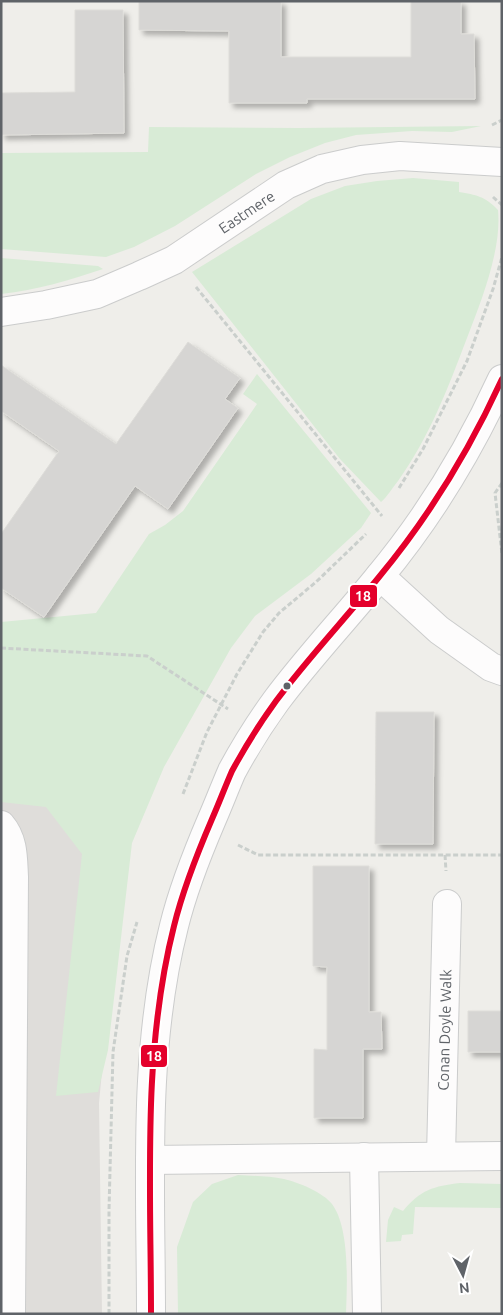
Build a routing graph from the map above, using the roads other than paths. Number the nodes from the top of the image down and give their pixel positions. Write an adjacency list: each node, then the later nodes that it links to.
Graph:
1 (502, 162): 2 (street, Eastmere)
2 (1, 312)
3 (502, 380): 4 (street)
4 (380, 576): 5 (street); 11 (street)
5 (502, 671)
6 (1, 825): 12 (street)
7 (447, 904): 8 (street, Conan Doyle Walk)
8 (441, 1156): 9 (street); 10 (street)
9 (502, 1156)
10 (364, 1157): 11 (street); 14 (street)
11 (150, 1160): 13 (street)
12 (11, 1314)
13 (151, 1314)
14 (367, 1314)

